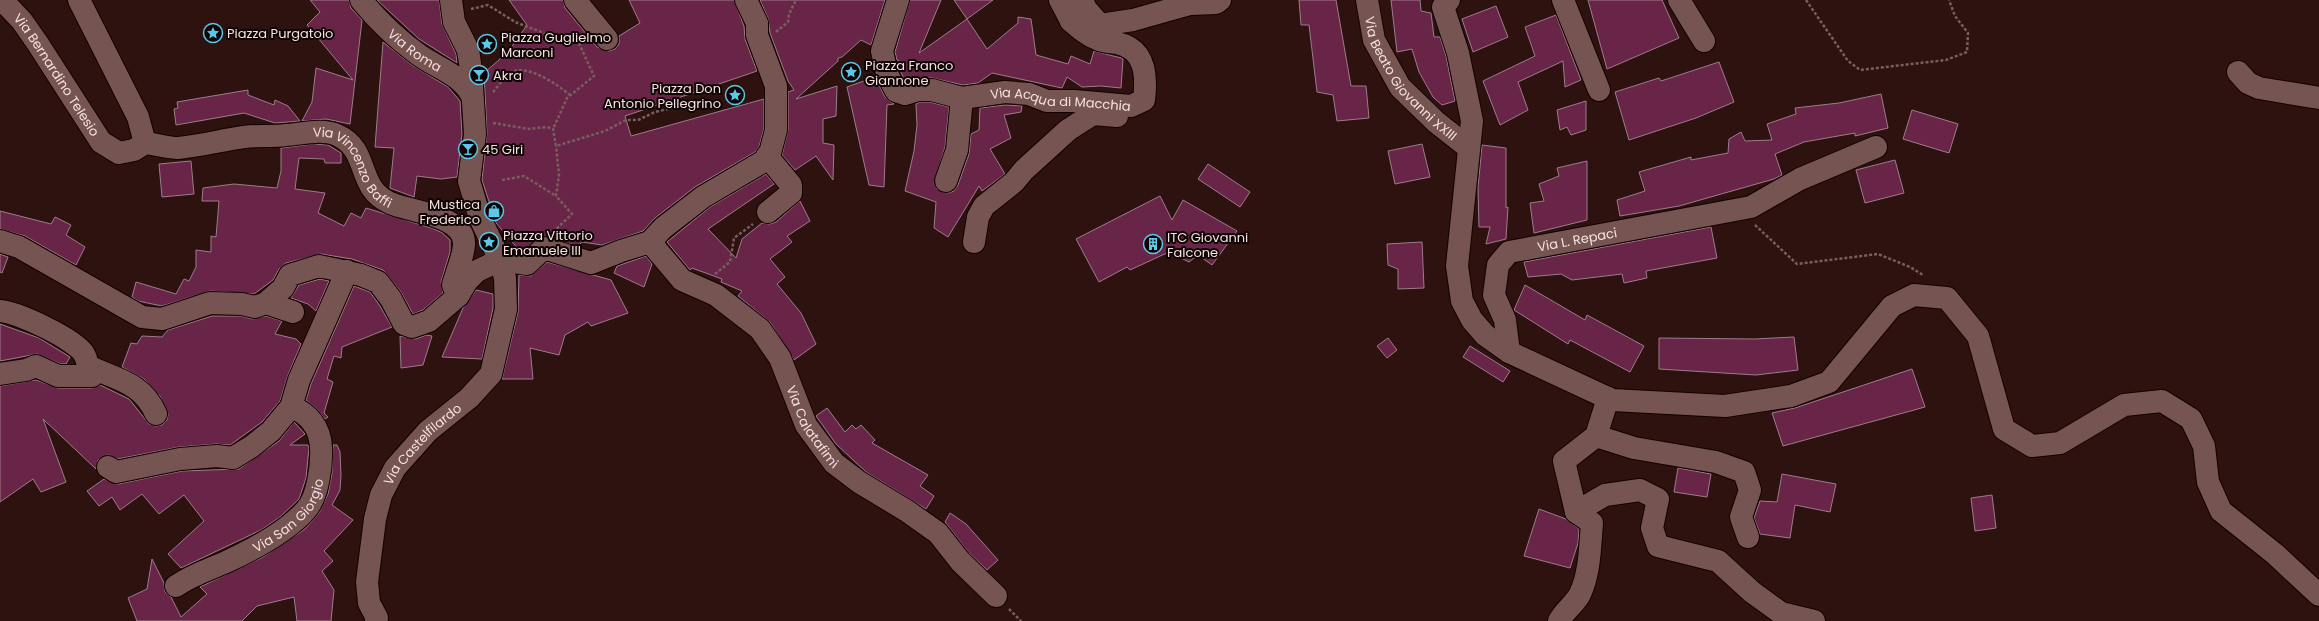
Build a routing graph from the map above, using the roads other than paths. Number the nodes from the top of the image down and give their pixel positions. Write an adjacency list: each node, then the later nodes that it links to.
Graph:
1 (2, 0): 25 (street, Via Bernardino Telesio)
2 (78, 0): 25 (street)
3 (361, 0): 23 (street, Via Roma)
4 (575, 0): 17 (street)
5 (746, 0): 28 (street)
6 (898, 0): 21 (street, Via Acqua di Macchia)
7 (1060, 0): 15 (street)
8 (1082, 0): 16 (street)
9 (1220, 0): 16 (street)
10 (1367, 0): 27 (street, Via Beato Giovanni XXIII)
11 (1449, 0): 27 (street)
12 (1562, 0): 20 (street)
13 (1679, 0): 18 (street)
14 (452, 7): 23 (street)
15 (1071, 21): 16 (street); 21 (street, Via Acqua di Macchia)
16 (1100, 25)
17 (607, 39)
18 (1704, 42)
19 (2238, 72): 22 (street)
20 (1599, 90)
21 (962, 98): 29 (street)
22 (2319, 98)
23 (474, 110): 34 (street)
24 (1140, 115): 33 (street)
25 (140, 147): 36 (street, Via Vincenzo Baffi)
26 (1876, 147): 40 (street, Via L. Repaci)
27 (1469, 148): 40 (street)
28 (767, 156): 30 (street); 32 (street)
29 (946, 181)
30 (768, 212)
31 (0, 241): 37 (street)
32 (650, 242): 34 (street); 52 (street, Via Calatafimi)
33 (974, 242)
34 (503, 269): 36 (street); 53 (street, Via Castelfilardo)
35 (347, 271): 36 (street); 37 (street); 44 (street)
36 (458, 296)
37 (266, 303): 39 (street)
38 (0, 311): 42 (street)
39 (293, 312)
40 (1509, 352): 43 (street)
41 (0, 374): 42 (street)
42 (99, 375): 45 (street)
43 (1608, 398): 46 (street); 51 (street)
44 (291, 407): 47 (street); 50 (street, Via San Giorgio)
45 (156, 414)
46 (1596, 436): 48 (street); 49 (street)
47 (108, 467)
48 (1576, 512): 54 (street); 55 (street)
49 (1748, 537)
50 (176, 586)
51 (2319, 595)
52 (996, 596)
53 (376, 621)
54 (1559, 621)
55 (1814, 621)

